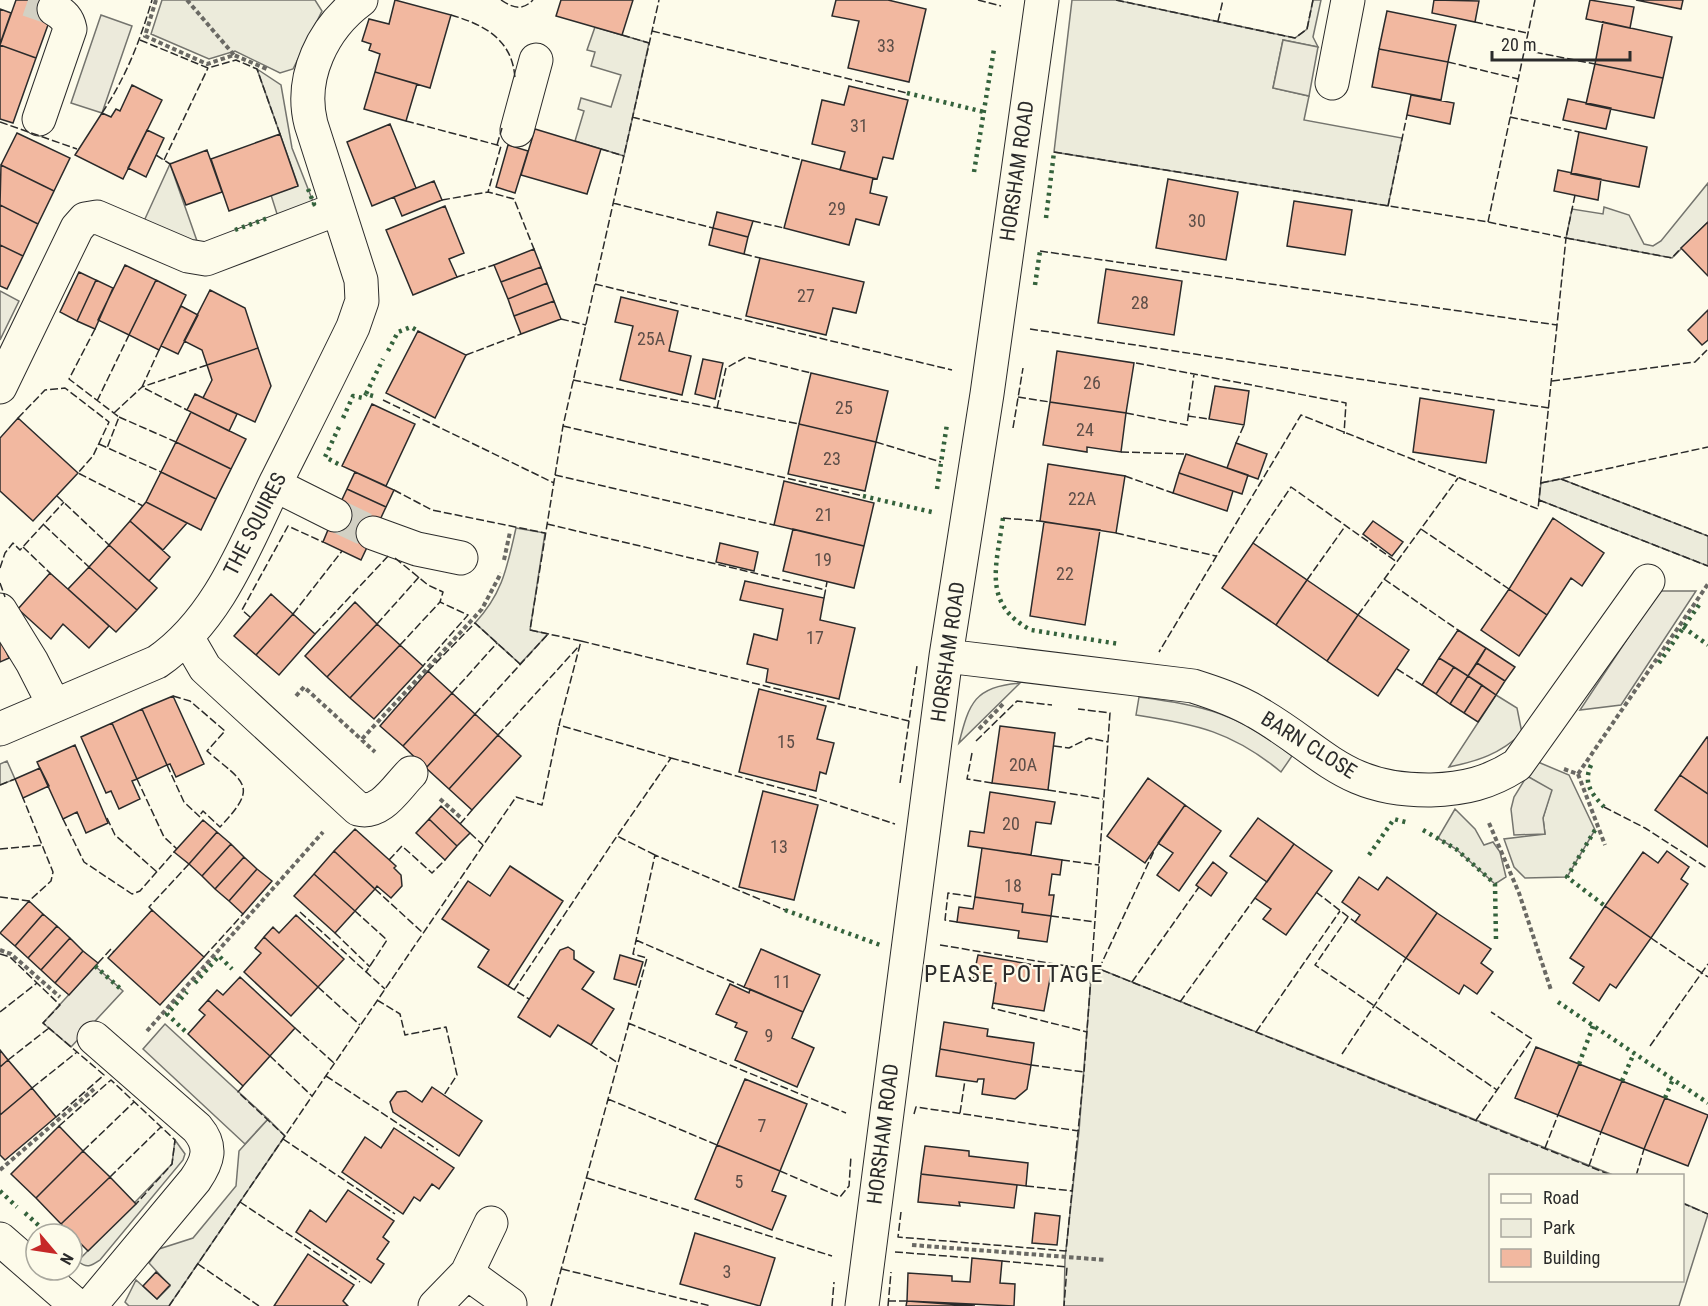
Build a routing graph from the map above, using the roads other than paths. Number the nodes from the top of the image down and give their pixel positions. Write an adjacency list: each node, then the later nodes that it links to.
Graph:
1 (1042, 0): 18 (street, HORSHAM ROAD)
2 (1348, 0): 6 (street)
3 (357, 1): 9 (street, THE SQUIRES)
4 (54, 9): 7 (street)
5 (536, 60): 8 (street)
6 (1332, 83)
7 (39, 119)
8 (517, 130)
9 (337, 209): 10 (street); 11 (street, THE SQUIRES)
10 (0, 387)
11 (275, 485): 12 (street); 17 (street, THE SQUIRES)
12 (334, 515)
13 (374, 533): 14 (street)
14 (461, 558)
15 (1648, 581): 18 (street, BARN CLOSE)
16 (0, 610): 19 (street)
17 (187, 637): 19 (street, THE SQUIRES); 21 (street)
18 (946, 656): 30 (street, HORSHAM ROAD)
19 (54, 705): 20 (street, THE SQUIRES)
20 (0, 729)
21 (411, 773)
22 (94, 1038): 28 (street)
23 (491, 1223): 25 (street)
24 (0, 1239): 27 (street)
25 (467, 1273): 26 (street); 29 (street)
26 (510, 1304)
27 (77, 1306)
28 (90, 1306)
29 (435, 1306)
30 (862, 1306)

